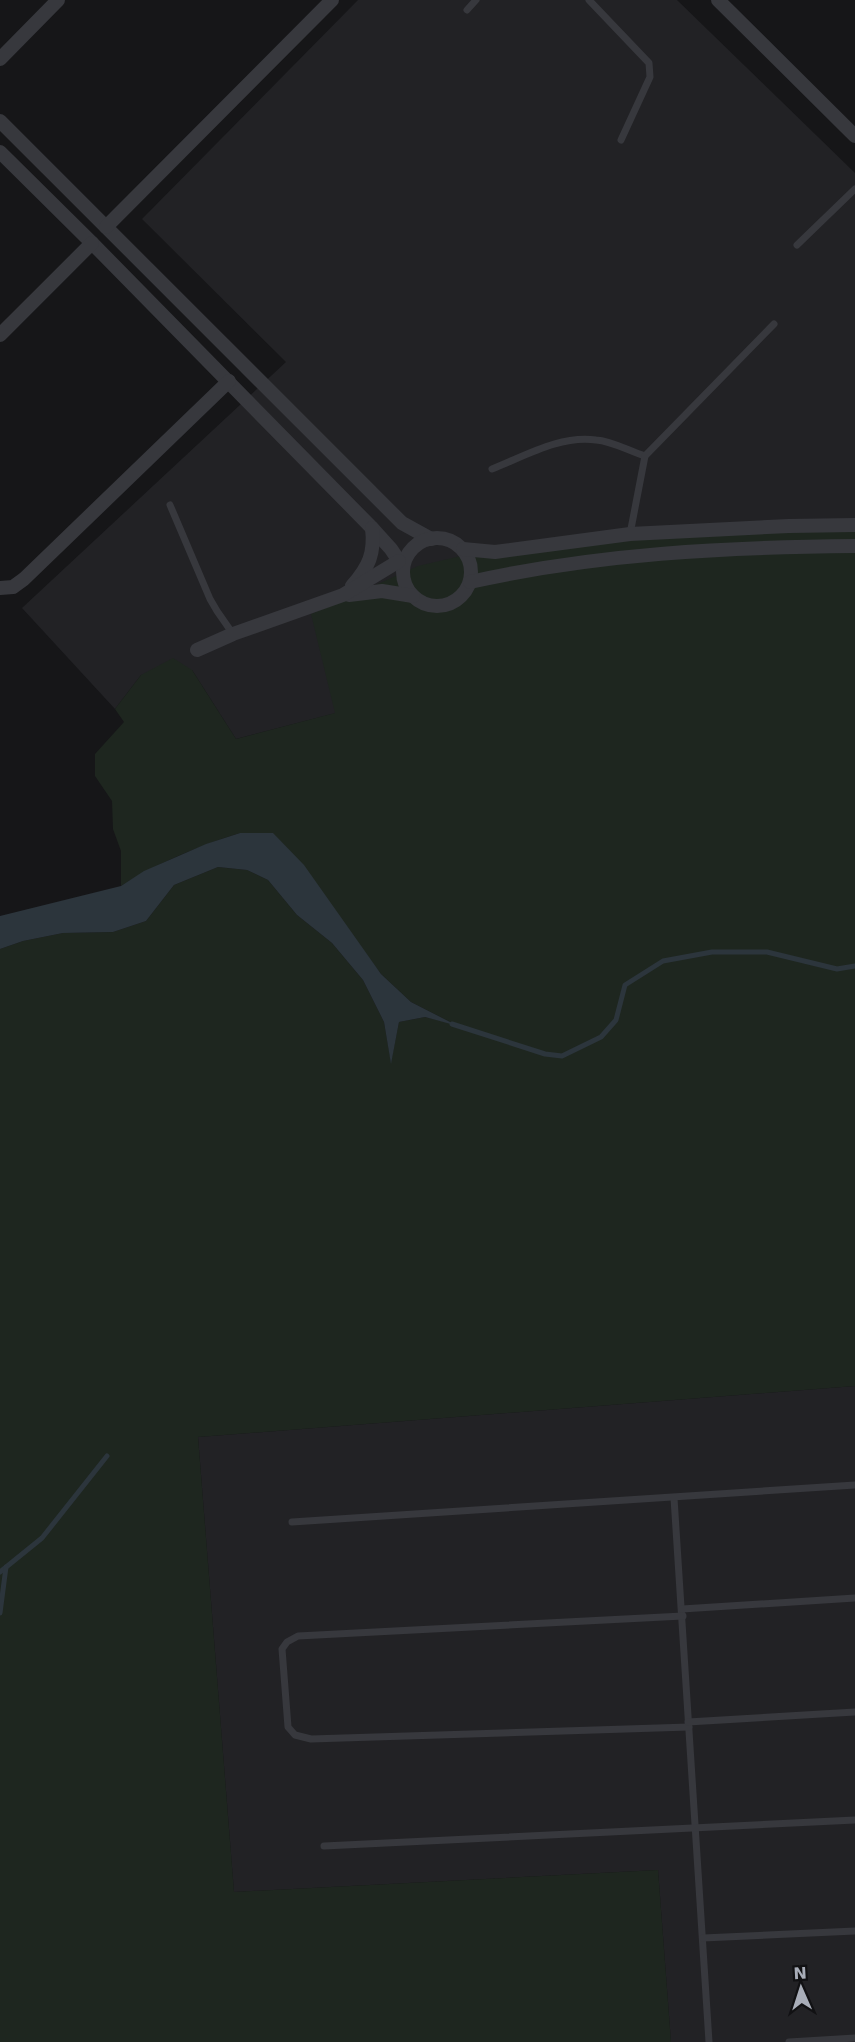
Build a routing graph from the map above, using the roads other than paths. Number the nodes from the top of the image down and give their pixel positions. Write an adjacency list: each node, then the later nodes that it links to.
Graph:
1 (58, 0): 7 (street)
2 (332, 0): 13 (street)
3 (476, 0): 6 (lane)
4 (589, 0): 10 (lane)
5 (718, 0): 9 (street)
6 (467, 10)
7 (0, 59)
8 (0, 121): 13 (street)
9 (855, 136)
10 (621, 140)
11 (0, 153): 14 (street)
12 (855, 189): 15 (lane)
13 (106, 227): 25 (street)
14 (92, 243): 17 (street); 18 (street)
15 (797, 245)
16 (774, 324): 19 (lane)
17 (0, 335)
18 (229, 381): 23 (street); 30 (street)
19 (645, 456): 20 (lane); 24 (lane)
20 (492, 469)
21 (170, 505): 33 (lane)
22 (855, 525): 24 (street)
23 (372, 528): 28 (street); 31 (street)
24 (630, 534): 27 (street)
25 (431, 539): 27 (street); 28 (street)
26 (855, 546): 29 (street)
27 (463, 549): 29 (street)
28 (401, 564): 31 (street); 32 (street)
29 (470, 582): 32 (street)
30 (0, 588)
31 (343, 595): 32 (street); 33 (street)
32 (412, 596)
33 (233, 634): 34 (street)
34 (197, 650)
35 (855, 1485): 36 (lane)
36 (674, 1498): 37 (lane); 39 (lane)
37 (292, 1522)
38 (855, 1598): 39 (lane)
39 (682, 1613): 41 (lane); 41 (lane)
40 (855, 1712): 41 (lane)
41 (688, 1724): 43 (lane)
42 (855, 1820): 43 (lane)
43 (695, 1829): 44 (lane); 46 (lane)
44 (324, 1846)
45 (855, 1931): 46 (lane)
46 (703, 1938): 48 (lane)
47 (855, 2038): 49 (lane)
48 (709, 2042)
49 (789, 2042)

